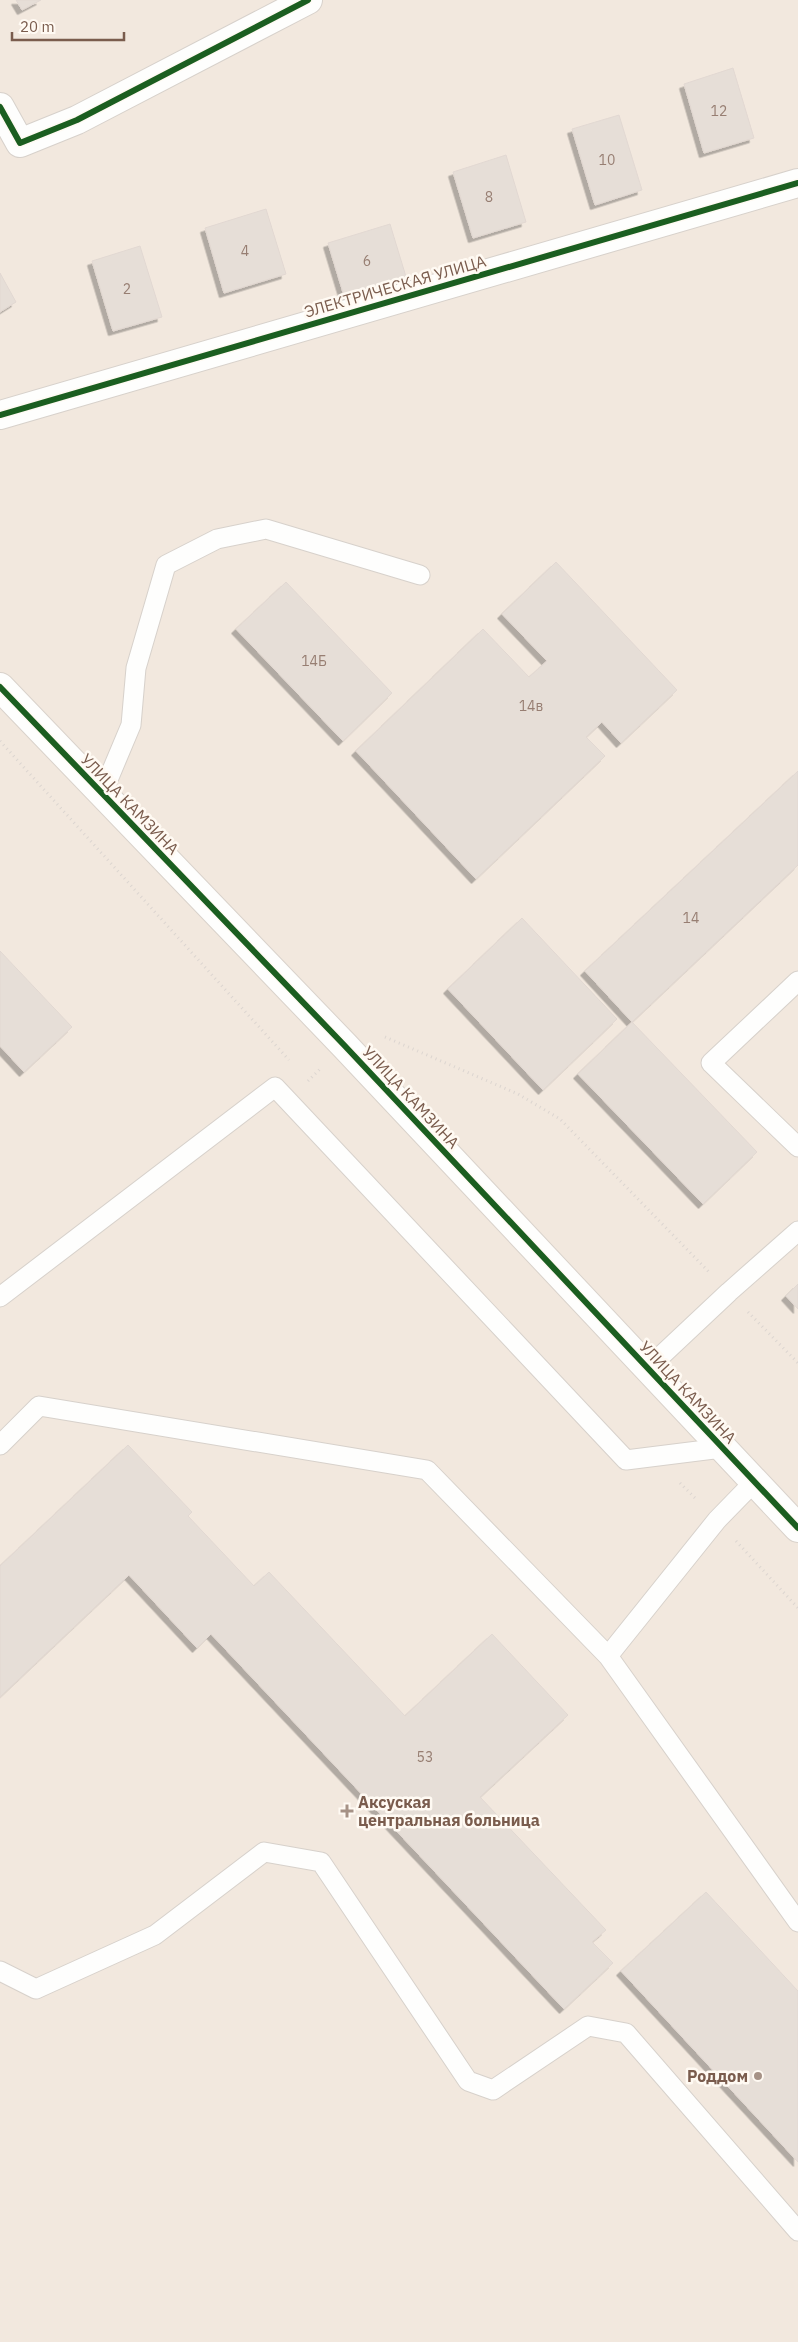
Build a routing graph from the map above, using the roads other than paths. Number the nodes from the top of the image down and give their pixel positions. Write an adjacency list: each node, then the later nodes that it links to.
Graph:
1 (308, 0): 2 (street)
2 (0, 107)
3 (798, 183): 4 (street, ЭЛЕКТРИЧЕСКАЯ УЛИЦА)
4 (0, 415)
5 (420, 575): 7 (lane)
6 (0, 687): 7 (street, УЛИЦА КАМЗИНА)
7 (102, 794): 12 (street, УЛИЦА КАМЗИНА)
8 (798, 981): 9 (lane)
9 (798, 1147)
10 (798, 1231): 12 (lane)
11 (0, 1297): 14 (lane)
12 (647, 1369): 14 (street, УЛИЦА КАМЗИНА)
13 (0, 1445): 17 (lane)
14 (722, 1448): 15 (street, УЛИЦА КАМЗИНА)
15 (754, 1482): 16 (street, УЛИЦА КАМЗИНА); 17 (lane)
16 (798, 1528)
17 (608, 1656): 18 (lane)
18 (798, 1922)
19 (0, 1971): 20 (lane)
20 (798, 2231)

